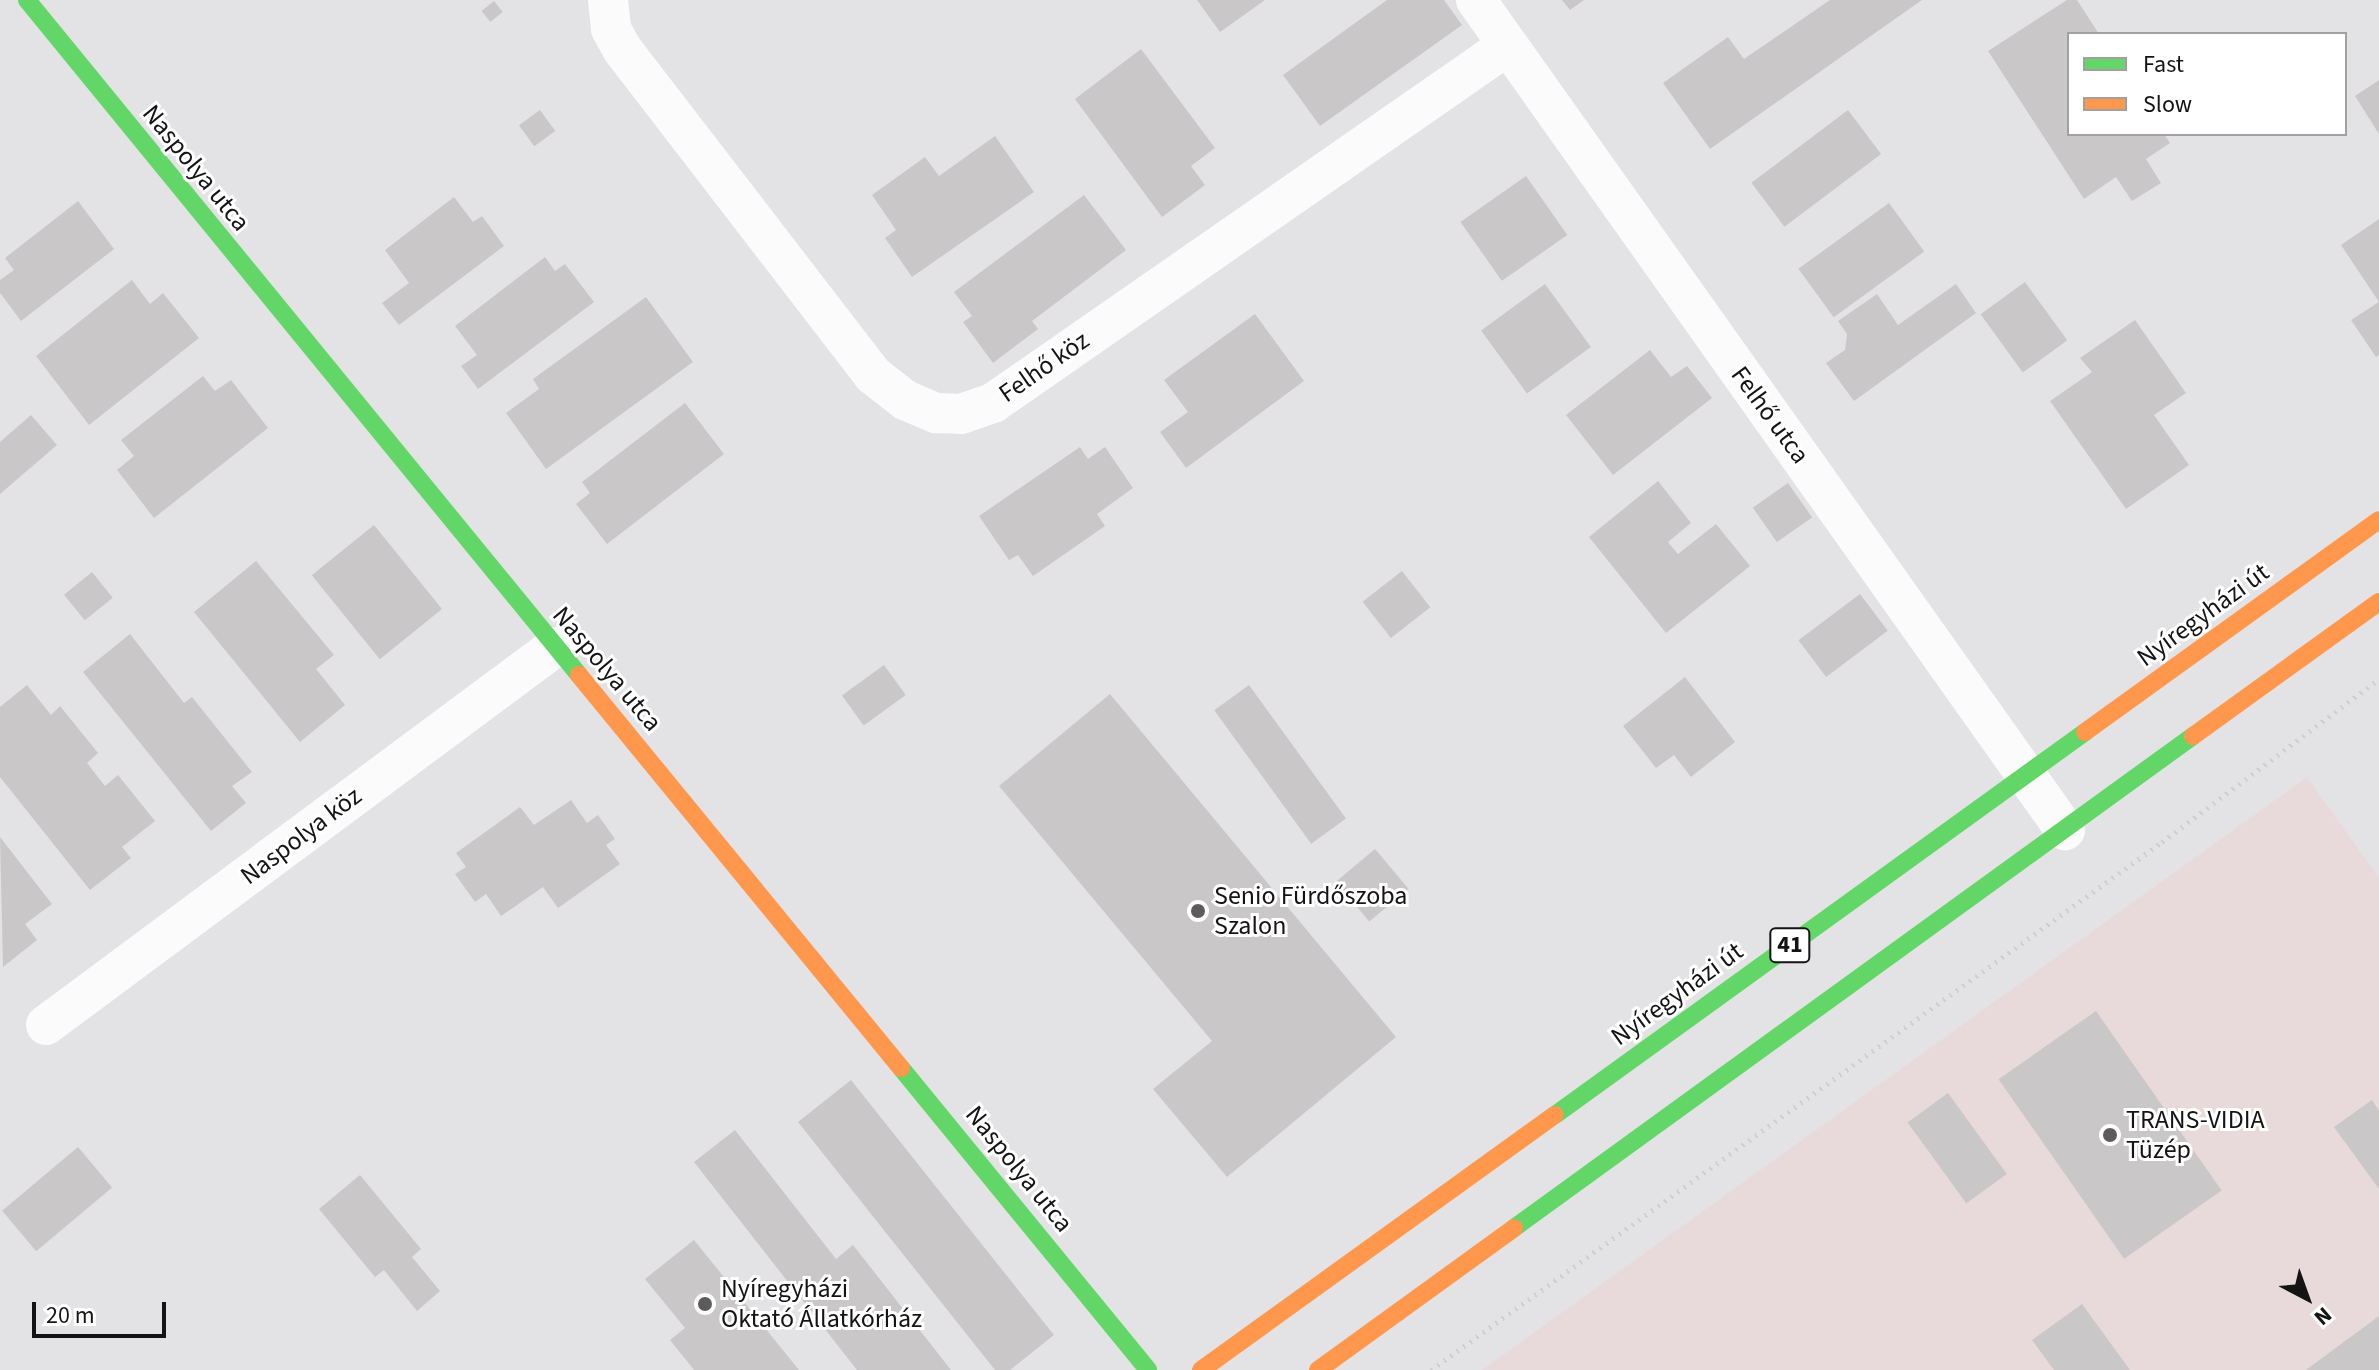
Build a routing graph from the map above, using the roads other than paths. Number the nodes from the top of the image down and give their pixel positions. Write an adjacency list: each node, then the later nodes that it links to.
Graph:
1 (27, 0): 7 (main road, Naspolya utca)
2 (608, 0): 4 (street, Felhő köz)
3 (1476, 0): 4 (street, Felhő utca)
4 (1507, 46): 8 (street, Felhő utca)
5 (2379, 520): 8 (main road, Nyíregyházi út / 41)
6 (2379, 602): 9 (main road, 41)
7 (555, 647): 10 (street, Naspolya köz); 11 (main road, Naspolya utca)
8 (2026, 774): 9 (street, Felhő utca); 12 (main road, Nyíregyházi út / 41)
9 (2065, 830): 13 (main road, 41)
10 (46, 1025)
11 (1148, 1370)
12 (1201, 1370)
13 (1318, 1370)

